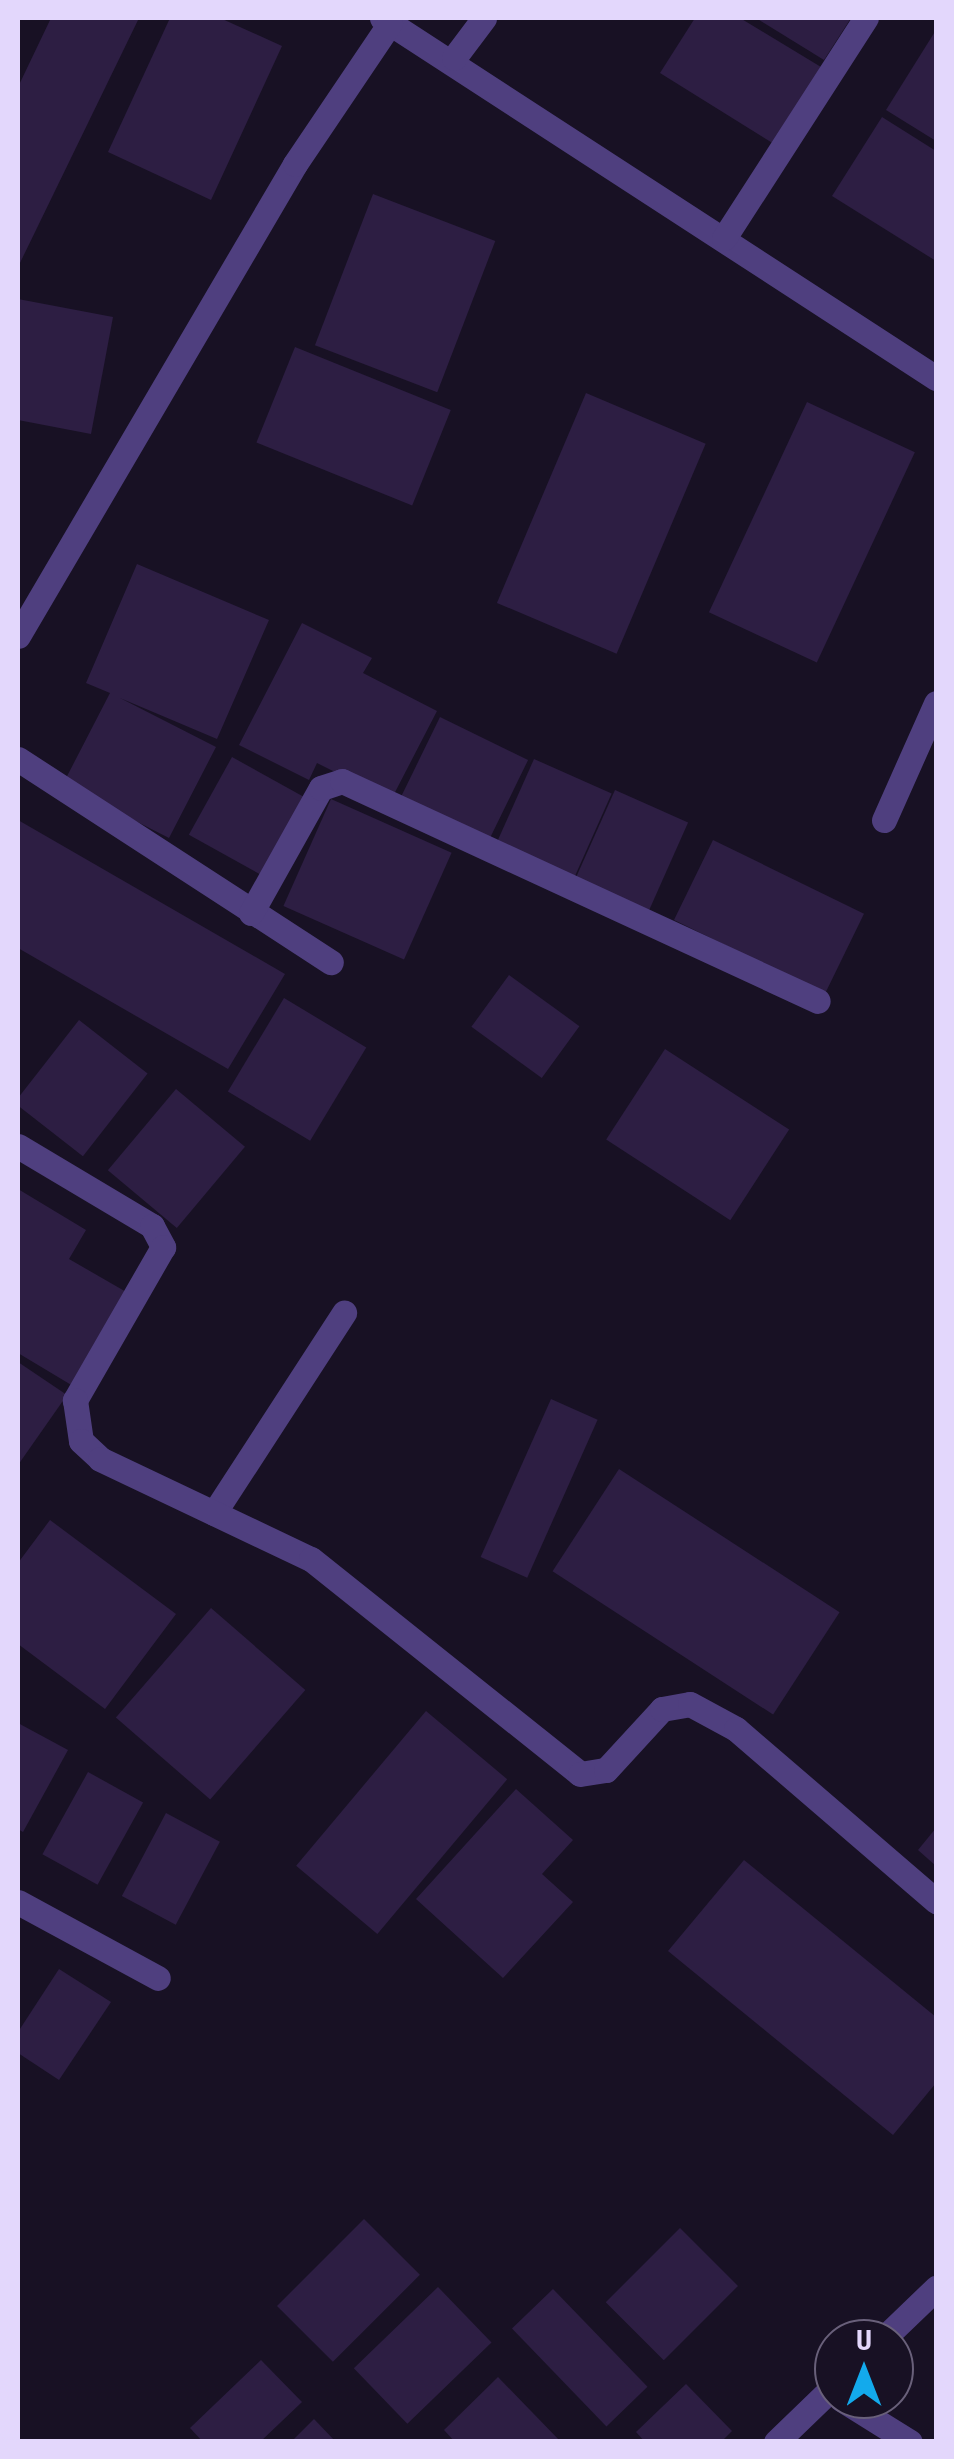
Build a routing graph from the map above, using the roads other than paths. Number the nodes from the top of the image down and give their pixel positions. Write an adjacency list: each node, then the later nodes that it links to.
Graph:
1 (484, 18): 4 (street)
2 (866, 18): 5 (street)
3 (386, 20): 4 (street); 7 (street)
4 (454, 58): 5 (street)
5 (724, 238): 6 (street)
6 (936, 378)
7 (18, 636)
8 (936, 703): 10 (street)
9 (18, 759): 11 (street)
10 (884, 820)
11 (251, 912): 12 (street); 13 (street)
12 (331, 962)
13 (818, 1001)
14 (18, 1146): 16 (street)
15 (344, 1312): 16 (street)
16 (214, 1512): 18 (street)
17 (18, 1902): 19 (street)
18 (936, 1902)
19 (158, 1978)
20 (936, 2288): 21 (street)
21 (904, 2319)
22 (814, 2410): 24 (street)
23 (874, 2419): 25 (street)
24 (776, 2442)
25 (910, 2442)

